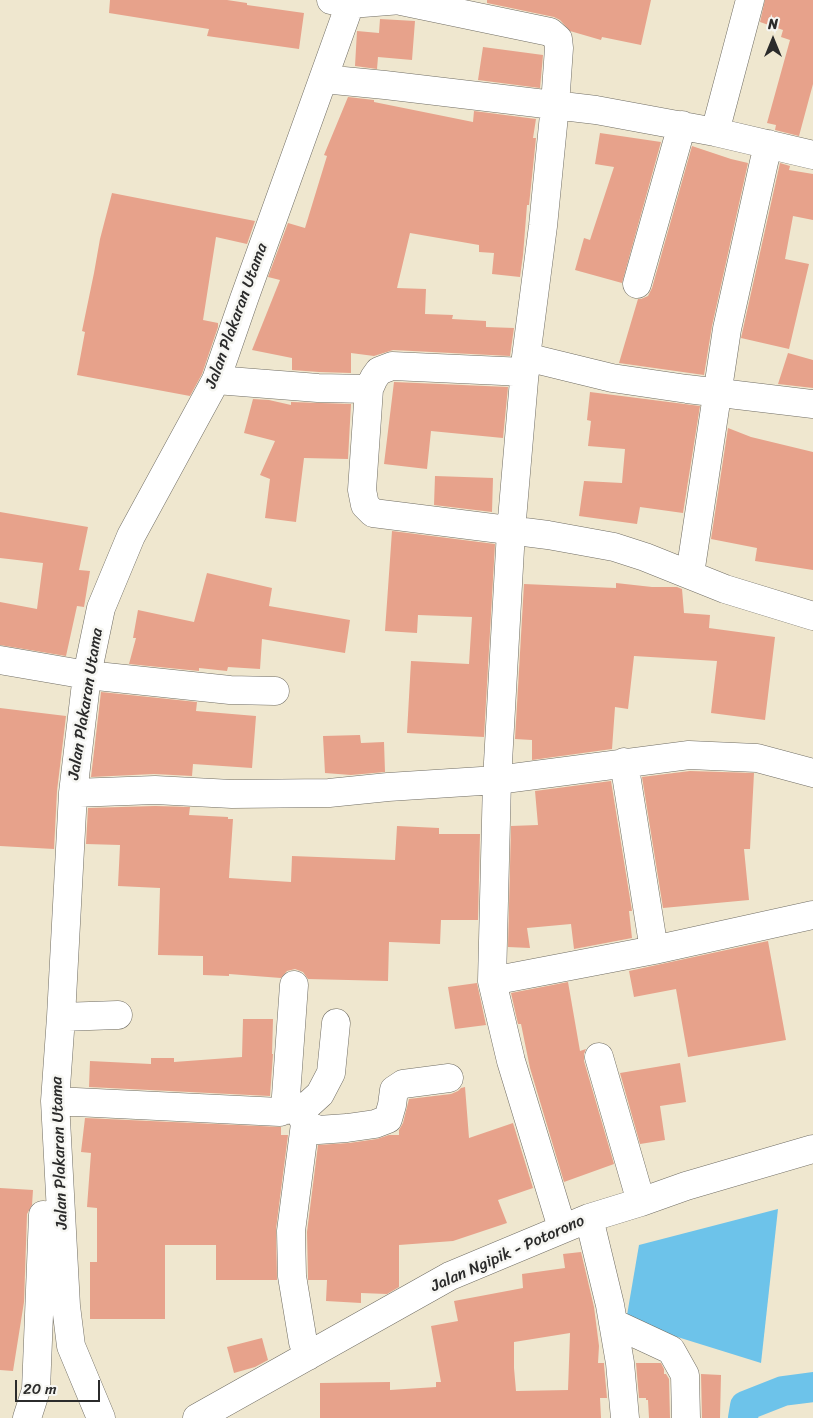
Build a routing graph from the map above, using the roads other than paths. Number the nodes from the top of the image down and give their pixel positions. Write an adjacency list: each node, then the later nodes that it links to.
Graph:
1 (401, 0): 3 (street); 5 (street)
2 (750, 0): 7 (street)
3 (340, 2): 4 (street, Jalan Plakaran Utama)
4 (323, 79): 5 (street); 12 (street, Jalan Plakaran Utama)
5 (555, 105): 6 (street); 11 (street)
6 (682, 125): 7 (street); 10 (street)
7 (715, 132): 8 (street)
8 (768, 144): 9 (street); 14 (street)
9 (813, 155)
10 (637, 284)
11 (526, 364): 13 (street); 14 (street); 16 (street)
12 (216, 380): 13 (street); 20 (street, Jalan Plakaran Utama)
13 (369, 389): 16 (street)
14 (717, 393): 15 (street); 17 (street)
15 (813, 404)
16 (511, 531): 17 (street); 24 (street)
17 (690, 574): 18 (street)
18 (813, 616)
19 (0, 660): 20 (street)
20 (87, 675): 21 (street); 25 (street, Jalan Plakaran Utama)
21 (275, 691)
22 (624, 762): 23 (street); 24 (street); 27 (street)
23 (813, 773)
24 (497, 780): 25 (street); 28 (street)
25 (73, 792): 31 (street, Jalan Plakaran Utama)
26 (813, 916): 27 (street)
27 (654, 950): 28 (street)
28 (492, 981): 41 (street)
29 (294, 985): 36 (street)
30 (118, 1015): 31 (street)
31 (61, 1017): 35 (street, Jalan Plakaran Utama)
32 (336, 1023): 36 (street)
33 (599, 1057): 38 (street)
34 (449, 1078): 36 (street)
35 (55, 1101): 36 (street); 45 (street, Jalan Plakaran Utama)
36 (296, 1114): 43 (street)
37 (813, 1149): 38 (street, Jalan Ngipik - Potorono)
38 (641, 1202): 40 (street, Jalan Ngipik - Potorono)
39 (43, 1215): 44 (street)
40 (589, 1218): 41 (street, Jalan Ngipik - Potorono); 42 (street)
41 (562, 1228): 43 (street, Jalan Ngipik - Potorono)
42 (613, 1323): 47 (street); 48 (street)
43 (308, 1356): 46 (street, Jalan Ngipik - Potorono)
44 (27, 1418)
45 (101, 1418)
46 (197, 1418)
47 (625, 1418)
48 (686, 1418)

